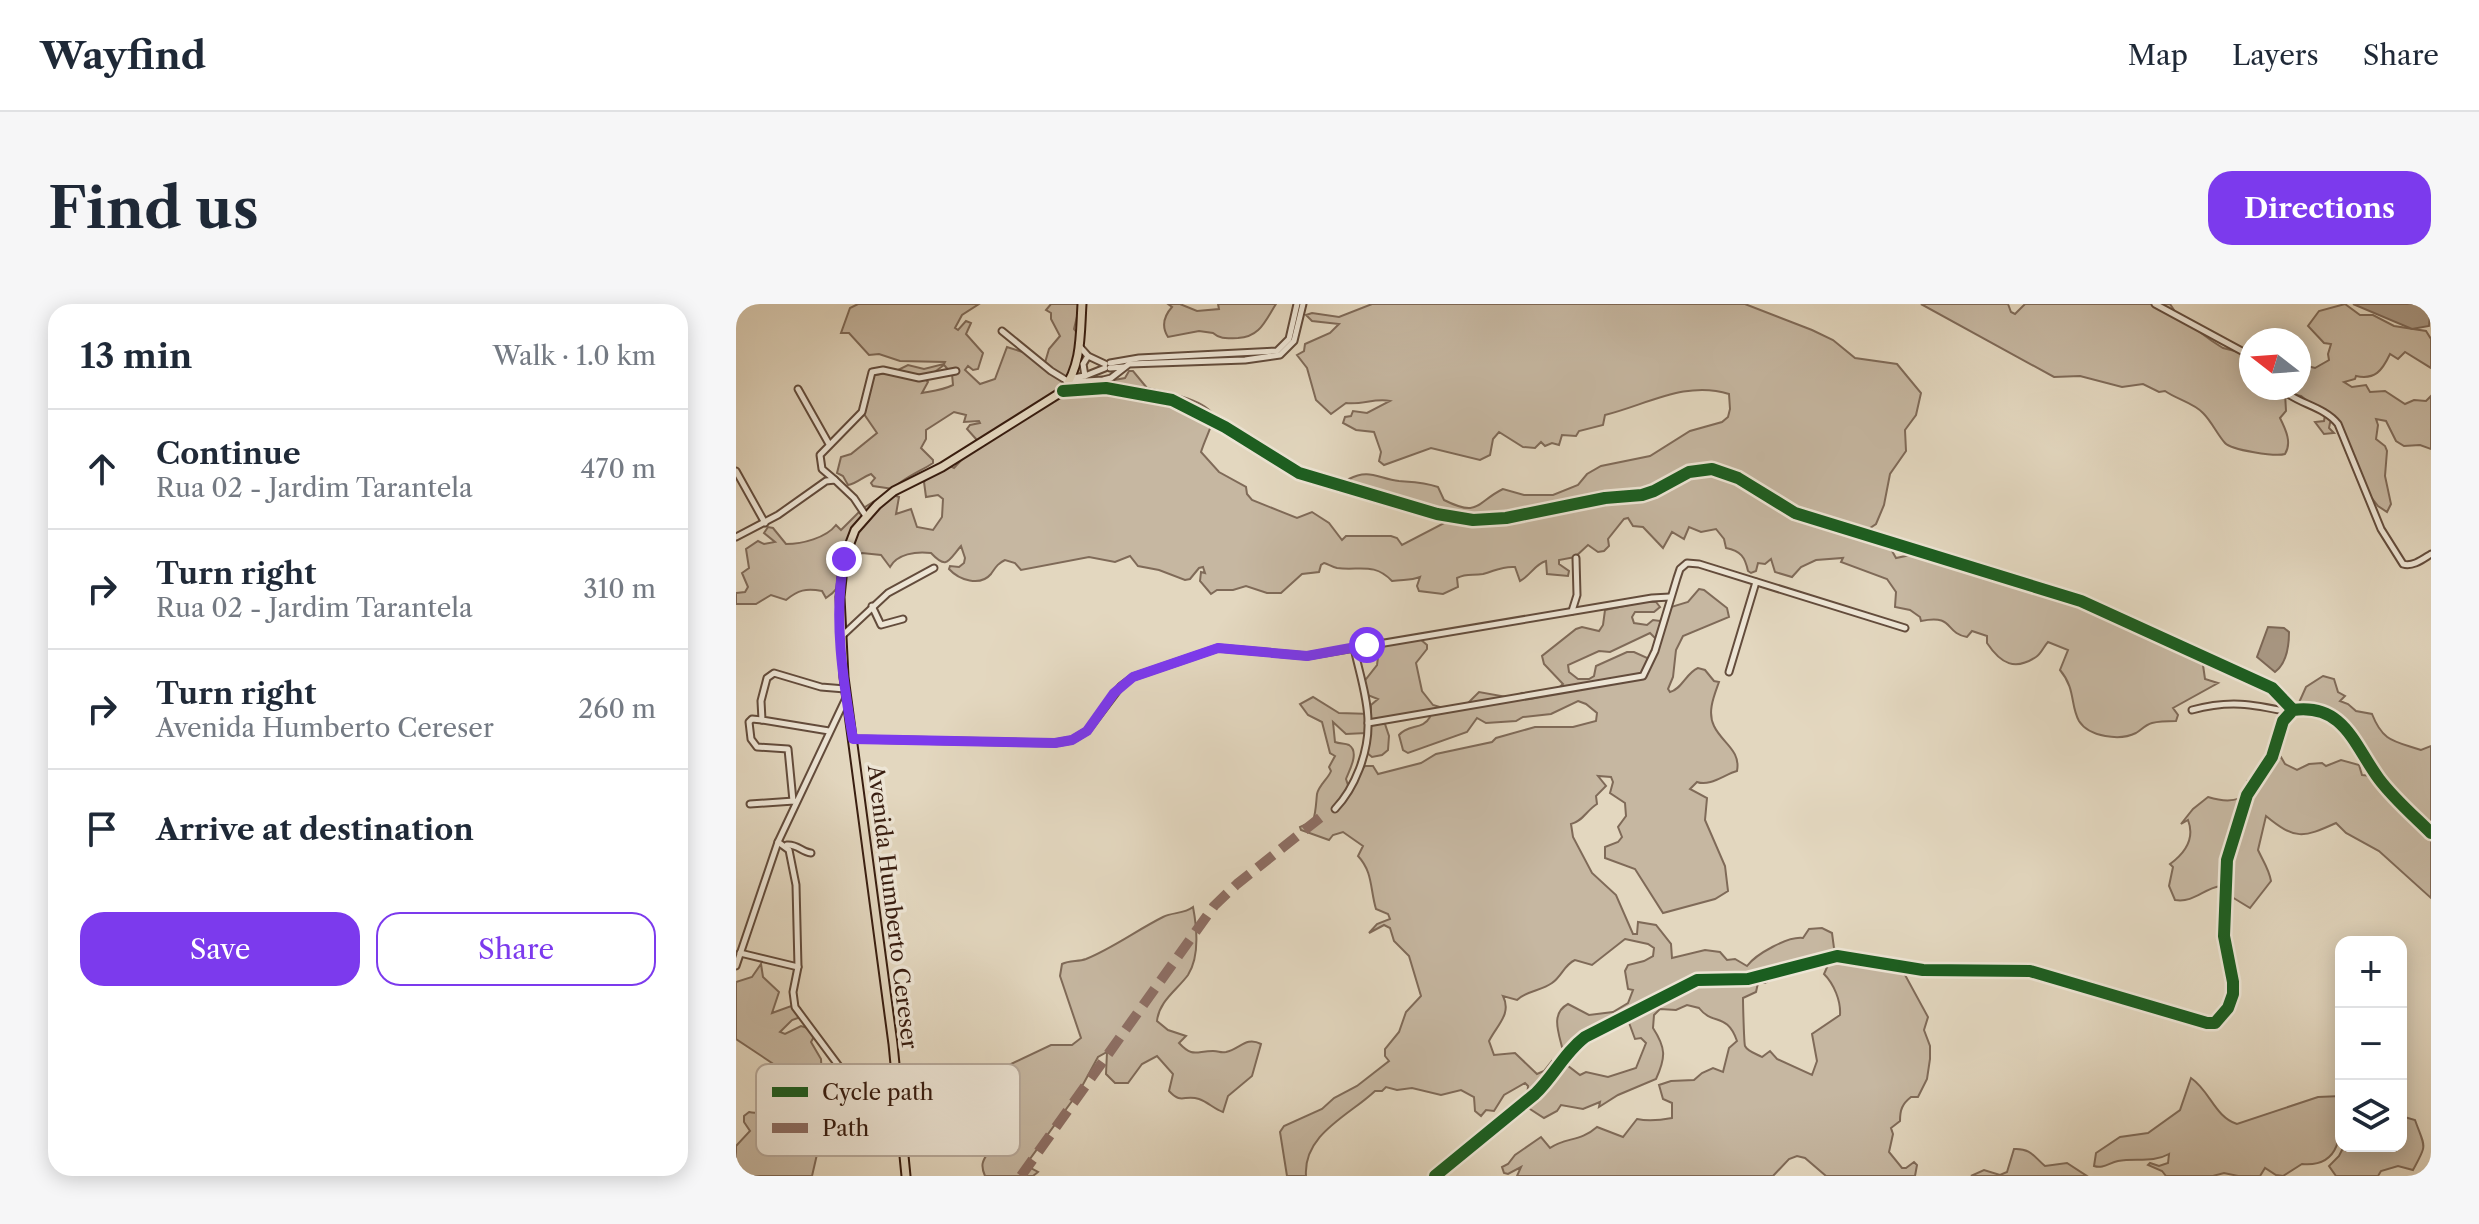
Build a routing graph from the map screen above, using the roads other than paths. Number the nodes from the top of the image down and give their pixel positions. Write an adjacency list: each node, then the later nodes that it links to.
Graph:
1 (1082, 304): 5 (main road, Avenida Humberto Cereser)
2 (1300, 304): 8 (street)
3 (2155, 304): 6 (street)
4 (1002, 331): 12 (street)
5 (1080, 347): 7 (street); 12 (main road, Avenida Humberto Cereser)
6 (2239, 350)
7 (1088, 356): 9 (street); 11 (street)
8 (1125, 365): 9 (street); 12 (street)
9 (1107, 366): 11 (street)
10 (956, 371): 16 (street)
11 (1085, 376): 12 (street)
12 (1070, 380): 14 (main road, Avenida Humberto Cereser)
13 (798, 389): 16 (street)
14 (1063, 391): 19 (main road, Avenida Humberto Cereser); 36 (street)
15 (2301, 400): 22 (street)
16 (829, 444): 18 (street)
17 (736, 471): 20 (street)
18 (835, 480): 19 (street); 20 (street)
19 (866, 516): 31 (main road, Avenida Humberto Cereser)
20 (765, 523): 21 (street)
21 (736, 537)
22 (2431, 554)
23 (1576, 558): 28 (street)
24 (934, 568): 27 (street)
25 (1756, 582): 26 (street); 30 (street); 33 (street)
26 (1670, 597): 28 (street); 40 (street)
27 (872, 606): 29 (street); 31 (street)
28 (1572, 611): 32 (street)
29 (903, 619)
30 (1905, 628)
31 (841, 637): 34 (main road, Avenida Humberto Cereser)
32 (1354, 648): 40 (street); 42 (street)
33 (1729, 672)
34 (846, 693): 37 (main road, Avenida Humberto Cereser); 38 (street); 39 (street)
35 (2192, 710): 36 (street)
36 (2290, 711): 46 (street); 57 (street)
37 (848, 713): 38 (street); 42 (main road, Avenida Humberto Cereser)
38 (836, 716): 41 (street)
39 (762, 720): 41 (street); 43 (street)
40 (1368, 723): 45 (street)
41 (829, 731): 43 (street)
42 (853, 739): 54 (main road, Avenida Humberto Cereser)
43 (794, 801): 44 (street); 47 (street)
44 (750, 804)
45 (1335, 809)
46 (2431, 833)
47 (778, 842): 48 (street); 50 (street)
48 (785, 845): 49 (street); 52 (street)
49 (811, 853)
50 (740, 953): 51 (street); 52 (street)
51 (736, 966)
52 (798, 967): 53 (street)
53 (836, 1064)
54 (895, 1064)
55 (905, 1156): 56 (main road, Avenida Humberto Cereser)
56 (906, 1176)
57 (1435, 1176)

